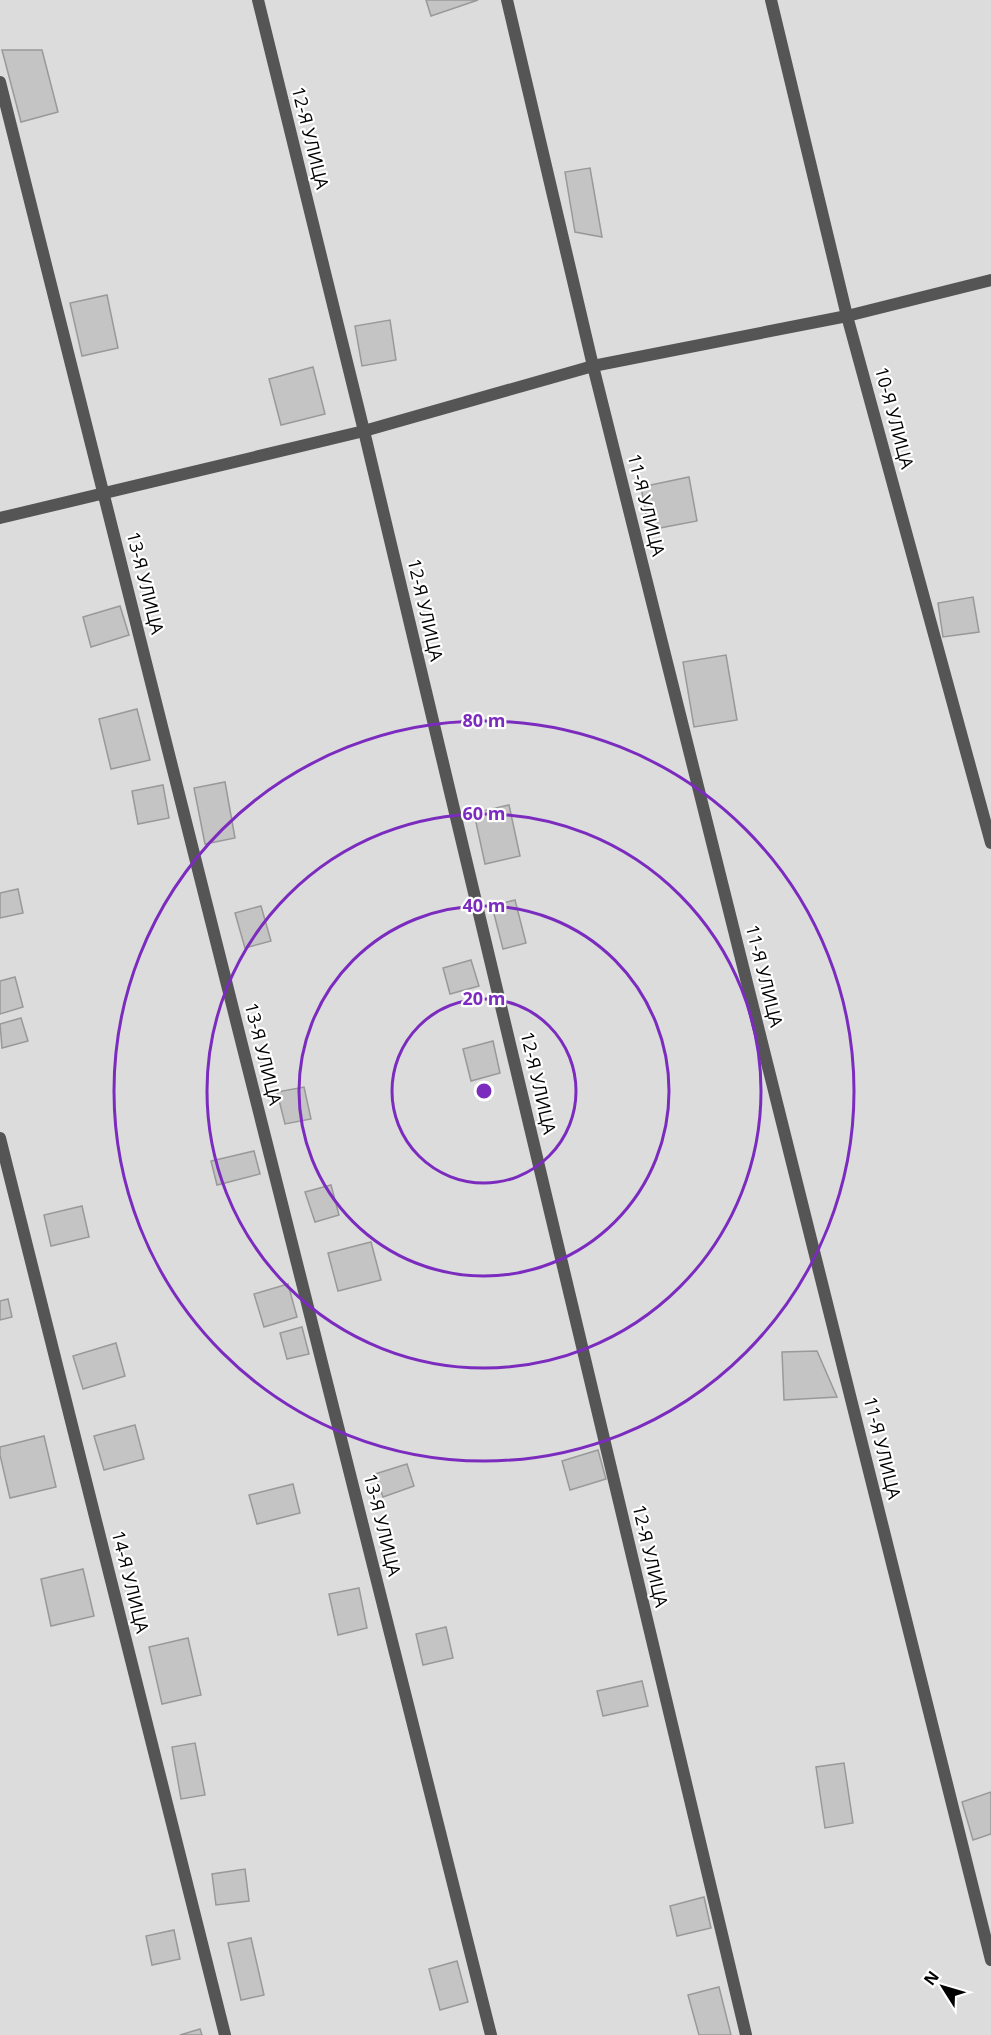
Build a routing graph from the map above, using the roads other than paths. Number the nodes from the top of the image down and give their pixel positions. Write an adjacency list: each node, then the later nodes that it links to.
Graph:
1 (258, 0): 8 (lane, 12-Я УЛИЦА)
2 (507, 0): 7 (lane, 11-Я УЛИЦА)
3 (771, 0): 6 (lane, 10-Я УЛИЦА)
4 (0, 82): 9 (lane, 13-Я УЛИЦА)
5 (991, 280): 6 (lane)
6 (847, 316): 7 (lane); 11 (lane, 10-Я УЛИЦА)
7 (593, 366): 8 (lane); 13 (lane, 11-Я УЛИЦА)
8 (363, 431): 9 (lane); 16 (lane, 12-Я УЛИЦА)
9 (104, 494): 10 (lane); 15 (lane, 13-Я УЛИЦА)
10 (0, 518)
11 (991, 843)
12 (0, 1138): 14 (lane, 14-Я УЛИЦА)
13 (991, 1960)
14 (225, 2035)
15 (491, 2035)
16 (746, 2035)

